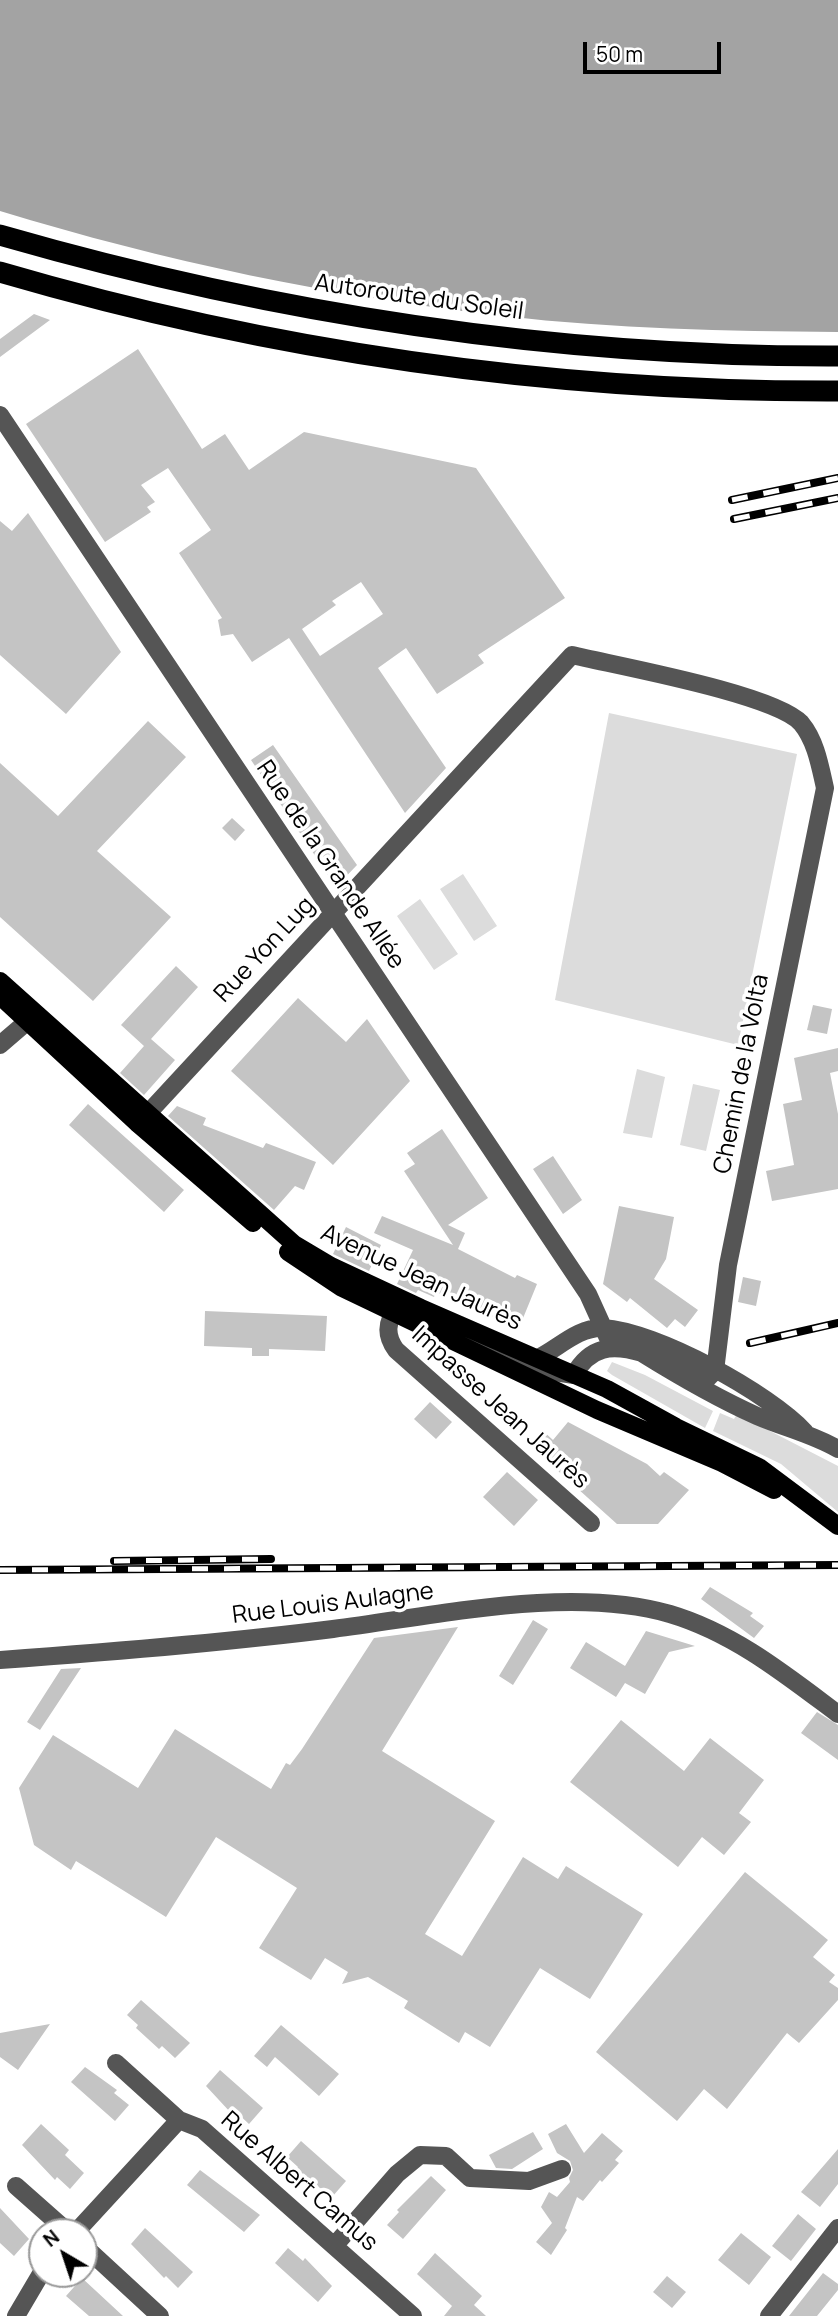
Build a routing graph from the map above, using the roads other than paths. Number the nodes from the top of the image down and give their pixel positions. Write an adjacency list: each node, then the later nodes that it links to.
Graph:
1 (0, 235): 3 (highway, Autoroute du Soleil)
2 (0, 274): 4 (highway)
3 (838, 356)
4 (838, 391)
5 (0, 415): 7 (street, Rue de la Grande Allée)
6 (572, 655): 7 (street, Rue Yon Lug); 20 (street, Chemin de la Volta)
7 (332, 914): 12 (street, Rue Yon Lug); 15 (street, Rue de la Grande Allée)
8 (0, 981): 10 (main road, Avenue Jean Jaurès)
9 (0, 996): 10 (main road, Avenue Jean Jaurès)
10 (31, 1018): 11 (street); 12 (main road, Avenue Jean Jaurès)
11 (0, 1045)
12 (142, 1119): 13 (main road, Avenue Jean Jaurès); 14 (main road, Avenue Jean Jaurès)
13 (421, 1308): 14 (street, Impasse Jean Jaurès); 19 (main road, Avenue Jean Jaurès)
14 (394, 1312): 16 (main road, Avenue Jean Jaurès); 26 (street, Impasse Jean Jaurès)
15 (603, 1328): 17 (street, Rue de la Grande Allée); 19 (street); 20 (street)
16 (438, 1332): 19 (street); 22 (main road, Avenue Jean Jaurès)
17 (612, 1347): 18 (street); 21 (street)
18 (655, 1361): 20 (street); 23 (street)
19 (556, 1363): 21 (main road, Avenue Jean Jaurès); 22 (street)
20 (715, 1371): 23 (street)
21 (574, 1375): 25 (main road, Avenue Jean Jaurès)
22 (568, 1396): 25 (main road, Avenue Jean Jaurès)
23 (806, 1432): 24 (street)
24 (838, 1449)
25 (727, 1458): 27 (main road); 28 (main road)
26 (591, 1523)
27 (838, 1526)
28 (838, 1539)
29 (0, 1660): 30 (street, Rue Louis Aulagne)
30 (838, 1714)
31 (116, 2063): 32 (street, Rue Albert Camus)
32 (179, 2120): 36 (street, Rue Albert Camus); 38 (street, Rue Albert Camus)
33 (562, 2169): 38 (street)
34 (16, 2186): 35 (street)
35 (52, 2218)
36 (89, 2218)
37 (838, 2228): 44 (street)
38 (335, 2245): 43 (street, Rue Albert Camus)
39 (98, 2259): 42 (street)
40 (33, 2288): 41 (street)
41 (16, 2316)
42 (160, 2316)
43 (413, 2316)
44 (769, 2316)

